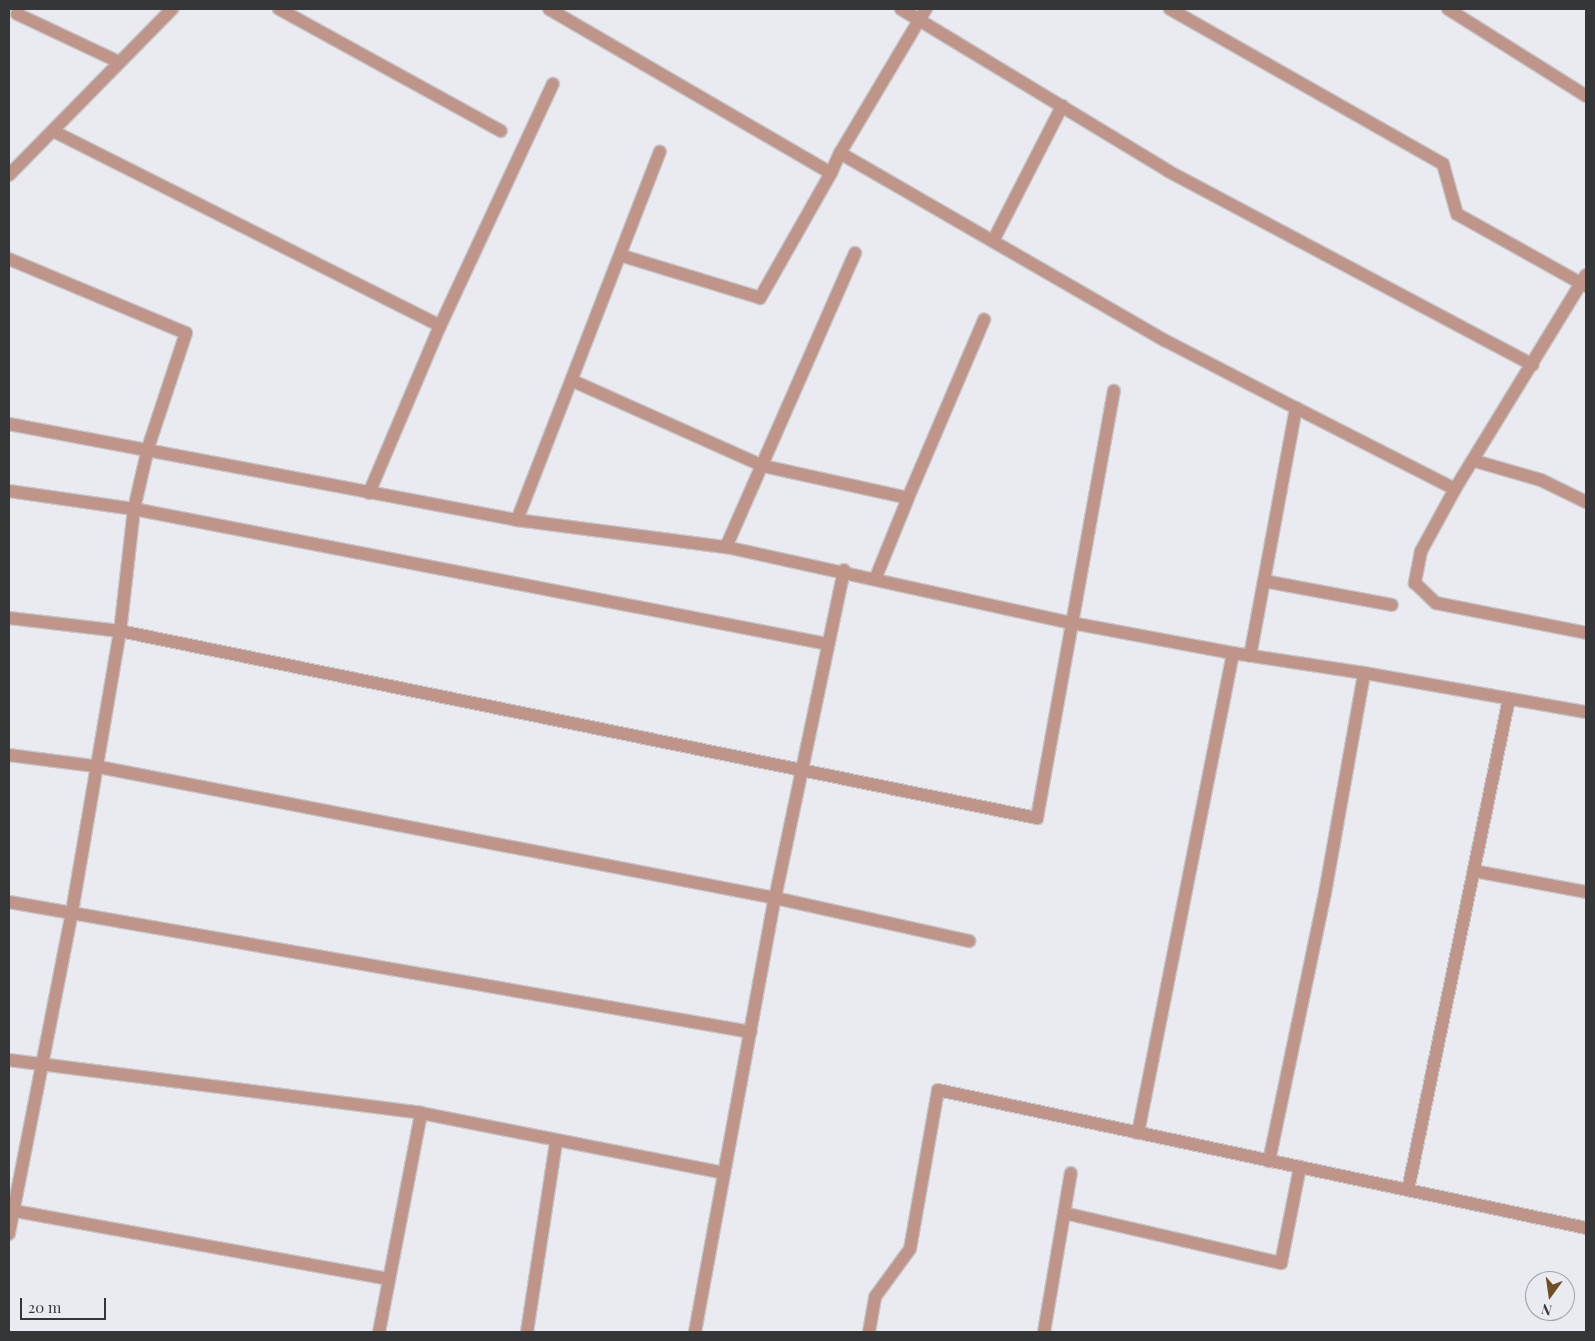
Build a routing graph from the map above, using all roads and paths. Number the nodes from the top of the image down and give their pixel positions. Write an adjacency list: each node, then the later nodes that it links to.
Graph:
1 (172, 9): 9 (street)
2 (279, 9): 14 (street)
3 (549, 9): 17 (street)
4 (901, 9): 8 (street)
5 (1170, 9): 23 (street)
6 (1448, 9): 11 (street)
7 (17, 14): 9 (street)
8 (923, 14): 12 (street); 16 (street)
9 (120, 62): 13 (street)
10 (553, 84): 25 (street)
11 (1586, 96)
12 (1062, 106): 19 (street); 26 (street)
13 (53, 131): 18 (street); 25 (street)
14 (501, 131)
15 (660, 152): 21 (street)
16 (840, 153): 17 (street); 19 (street)
17 (831, 173): 21 (street)
18 (9, 175)
19 (993, 241): 29 (street)
20 (855, 254): 33 (street)
21 (623, 256): 27 (street)
22 (9, 259): 31 (street)
23 (1585, 281): 26 (street)
24 (984, 320): 37 (street)
25 (440, 326): 36 (street)
26 (1533, 366): 32 (street)
27 (574, 382): 33 (street); 40 (street)
28 (1114, 391): 47 (street)
29 (1296, 408): 34 (street); 44 (street)
30 (9, 424): 31 (street)
31 (148, 448): 36 (street); 39 (street)
32 (1475, 461): 34 (street); 38 (street)
33 (763, 466): 37 (street); 41 (street)
34 (1455, 489): 49 (street)
35 (9, 491): 39 (street)
36 (369, 492): 40 (street)
37 (908, 498): 43 (street)
38 (1586, 502)
39 (134, 509): 48 (street); 50 (street)
40 (517, 520): 41 (street)
41 (726, 547): 42 (street)
42 (844, 570): 43 (street); 50 (street)
43 (876, 577): 47 (street)
44 (1264, 581): 45 (street); 52 (street)
45 (1392, 605)
46 (9, 618): 48 (street)
47 (1072, 623): 51 (street); 58 (street)
48 (120, 631): 57 (street); 58 (street)
49 (1586, 633)
50 (828, 644): 58 (street)
51 (1233, 653): 52 (street); 69 (street)
52 (1250, 656): 53 (street)
53 (1364, 673): 54 (street); 71 (street)
54 (1509, 698): 55 (street); 59 (street)
55 (1586, 712)
56 (9, 755): 57 (street)
57 (94, 766): 61 (street); 63 (street)
58 (803, 769): 61 (street)
59 (1474, 871): 60 (street); 75 (street)
60 (1586, 892)
61 (775, 898): 64 (street); 65 (street)
62 (9, 902): 63 (street)
63 (72, 912): 65 (street); 67 (street)
64 (969, 941)
65 (752, 1032): 74 (street)
66 (9, 1060): 67 (street)
67 (44, 1066): 68 (street); 76 (street)
68 (421, 1113): 70 (street); 80 (street)
69 (1138, 1132): 71 (street); 84 (street)
70 (556, 1143): 74 (street); 82 (street)
71 (1269, 1161): 72 (street)
72 (1300, 1167): 75 (street); 77 (street)
73 (1071, 1173): 77 (street)
74 (724, 1174): 83 (street)
75 (1408, 1190): 78 (street)
76 (11, 1210): 79 (street); 80 (street)
77 (1064, 1213): 85 (street)
78 (1586, 1228)
79 (9, 1234)
80 (389, 1279): 81 (street)
81 (379, 1332)
82 (526, 1332)
83 (695, 1332)
84 (868, 1332)
85 (1044, 1332)

